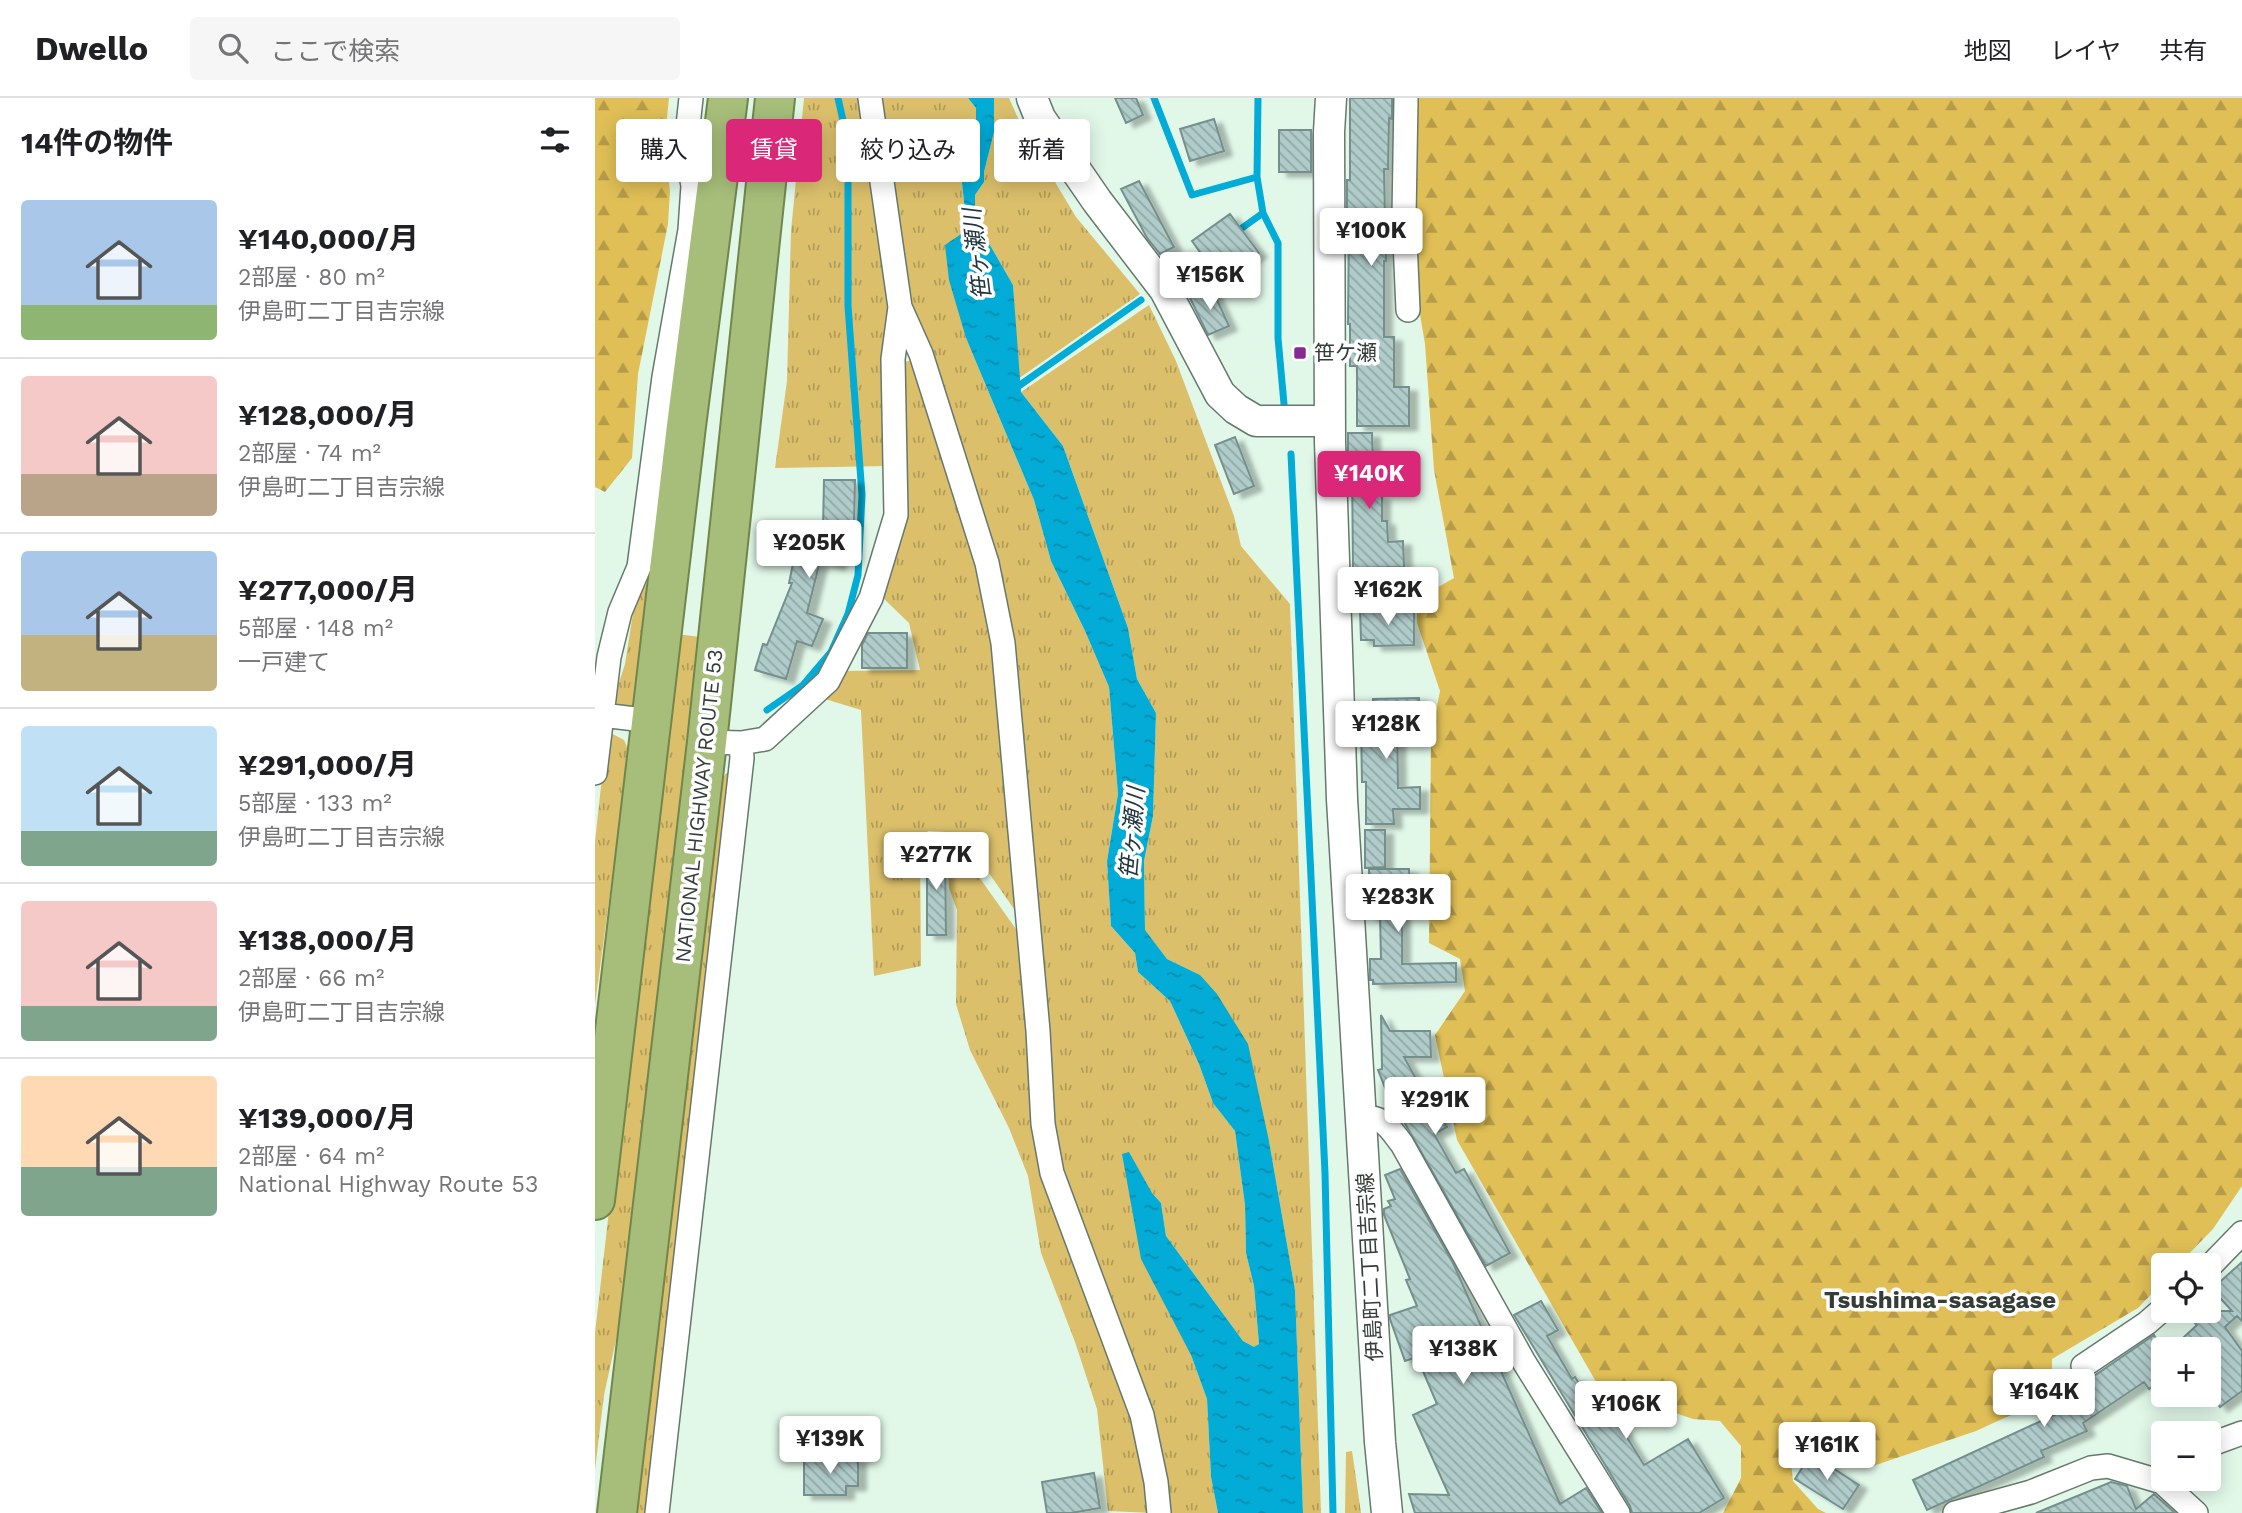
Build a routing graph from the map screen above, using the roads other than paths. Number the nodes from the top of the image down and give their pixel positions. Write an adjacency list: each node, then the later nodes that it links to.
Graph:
1 (691, 98): 11 (street)
2 (728, 98): 13 (highway)
3 (775, 98): 14 (highway, NATIONAL HIGHWAY ROUTE 53)
4 (870, 98): 8 (street)
5 (1033, 98): 10 (street)
6 (1331, 98): 10 (street, 伊島町二丁目吉宗線)
7 (1406, 98): 9 (street)
8 (900, 307): 14 (street); 28 (street)
9 (1408, 310)
10 (1330, 421): 16 (street, 伊島町二丁目吉宗線)
11 (602, 656): 12 (street)
12 (602, 715): 13 (street); 15 (street)
13 (652, 721): 17 (highway)
14 (724, 743): 26 (highway, NATIONAL HIGHWAY ROUTE 53); 27 (street)
15 (595, 773)
16 (1361, 1117): 29 (street, 伊島町二丁目吉宗線); 30 (street)
17 (595, 1200)
18 (2239, 1241): 19 (street)
19 (2221, 1257)
20 (2151, 1320): 21 (street)
21 (2083, 1366)
22 (2242, 1433): 23 (street)
23 (2221, 1441)
24 (2151, 1477): 31 (street)
25 (2174, 1491): 32 (street)
26 (617, 1513)
27 (657, 1513)
28 (1159, 1513)
29 (1387, 1513)
30 (1618, 1513)
31 (1955, 1513)
32 (2196, 1513)

